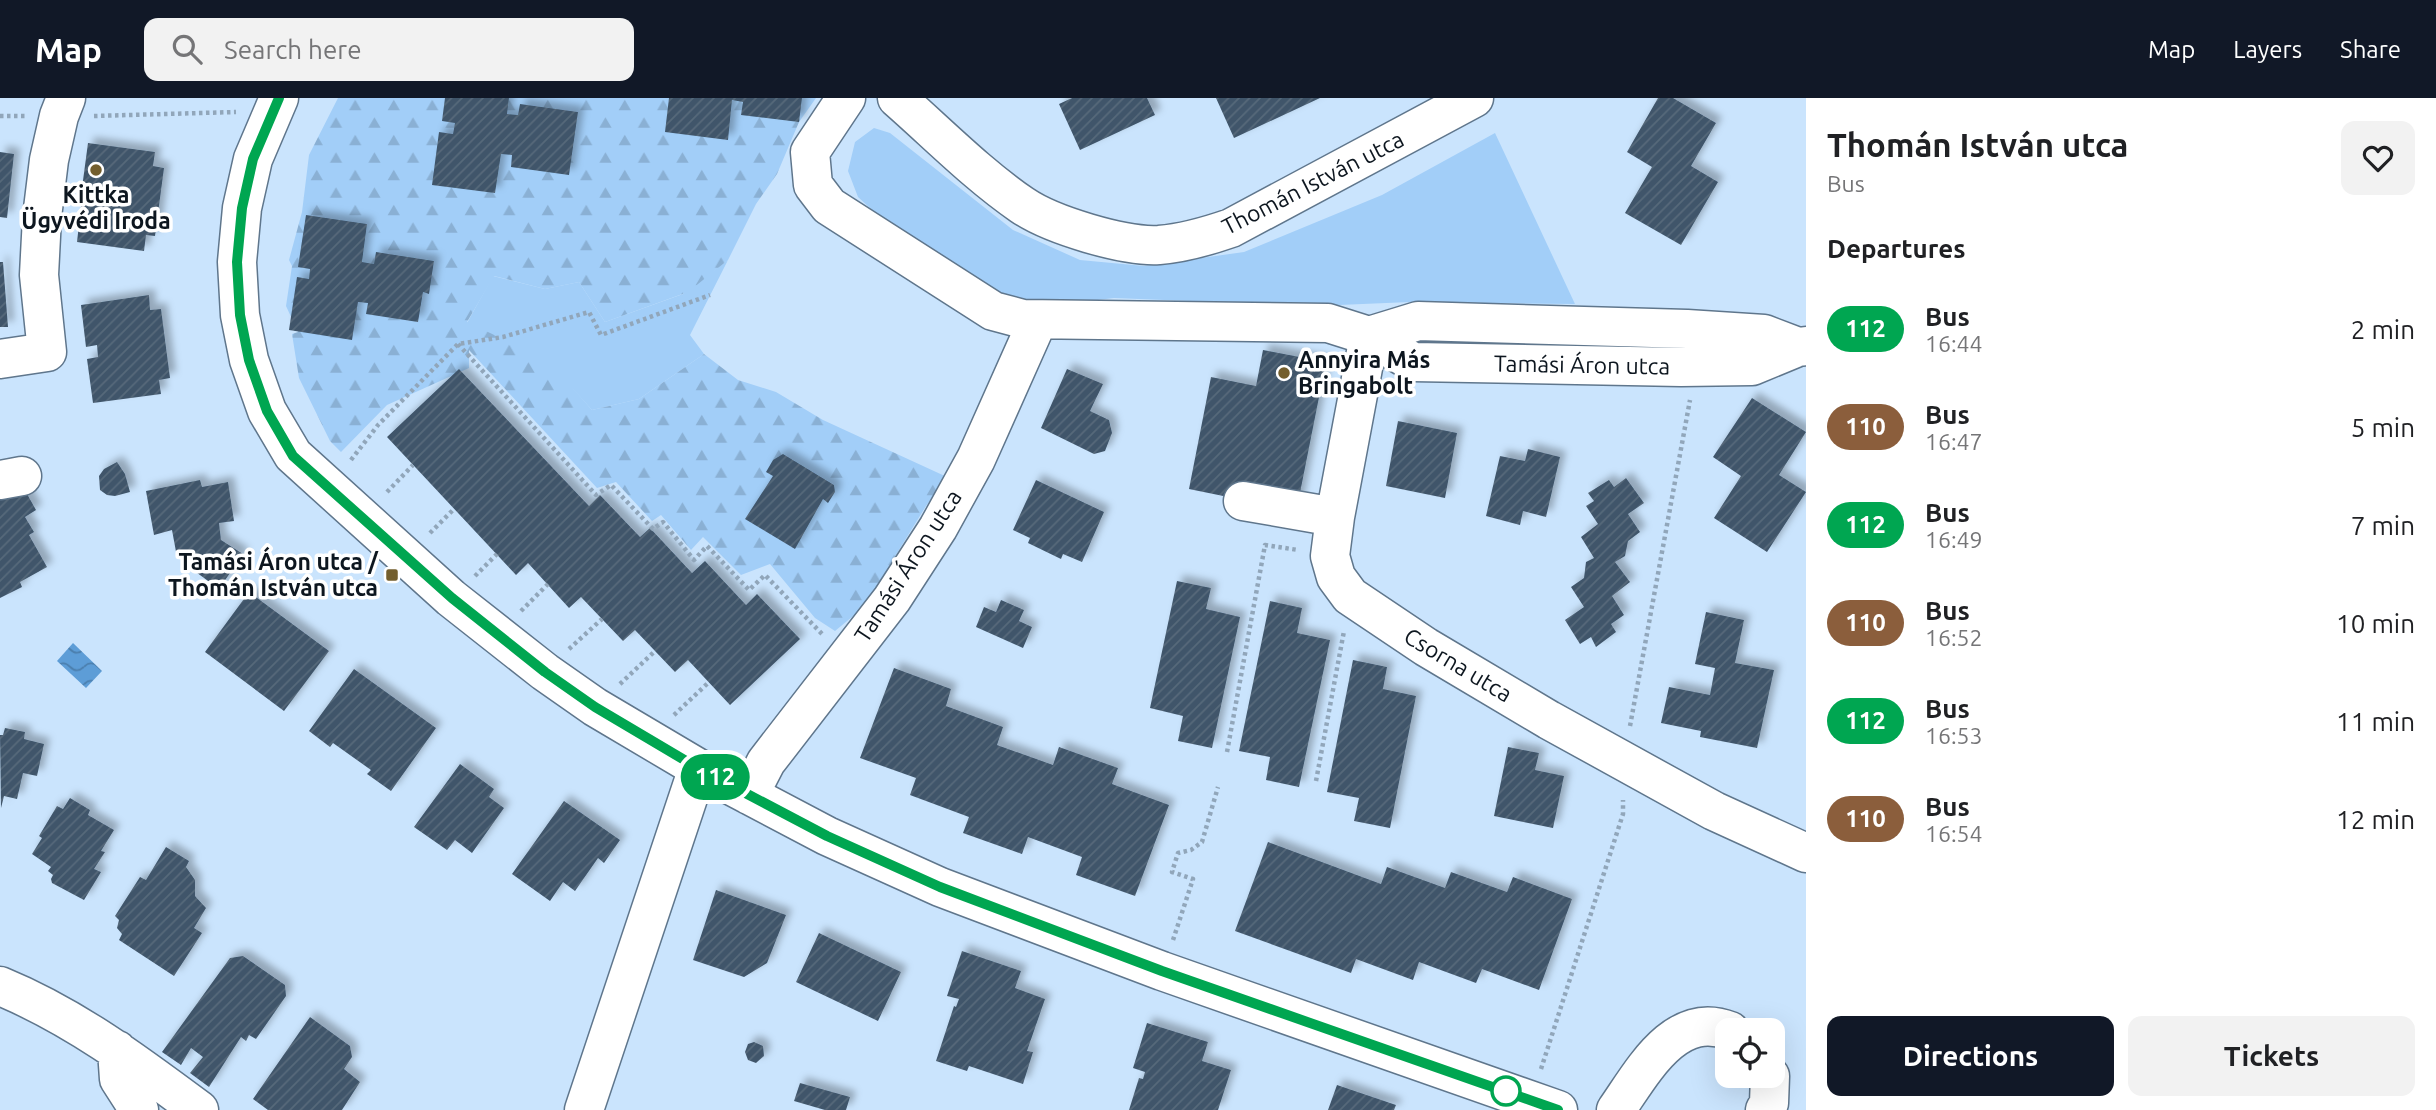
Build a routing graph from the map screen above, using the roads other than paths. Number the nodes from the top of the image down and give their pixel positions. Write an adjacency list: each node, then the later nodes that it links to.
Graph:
1 (846, 98): 6 (street, Tamási Áron utca)
2 (897, 98): 3 (street, Thomán István utca)
3 (1474, 98)
4 (275, 105): 12 (street)
5 (63, 107): 9 (street)
6 (1038, 320): 7 (street, Tamási Áron utca); 13 (street, Tamási Áron utca)
7 (1369, 336): 8 (street, Tamási Áron utca); 8 (street, Tamási Áron utca); 11 (street, Csorna utca)
8 (1802, 347)
9 (0, 359)
10 (1243, 501): 11 (street)
11 (1335, 517): 14 (street, Csorna utca)
12 (698, 768): 13 (street); 22 (street)
13 (750, 795): 19 (street)
14 (1806, 853)
15 (0, 986): 17 (street)
16 (1715, 1026): 23 (street)
17 (117, 1049): 20 (street); 21 (street)
18 (1770, 1088): 24 (street)
19 (1544, 1105)
20 (139, 1110)
21 (199, 1110)
22 (584, 1110)
23 (1616, 1110)
24 (1765, 1110)

